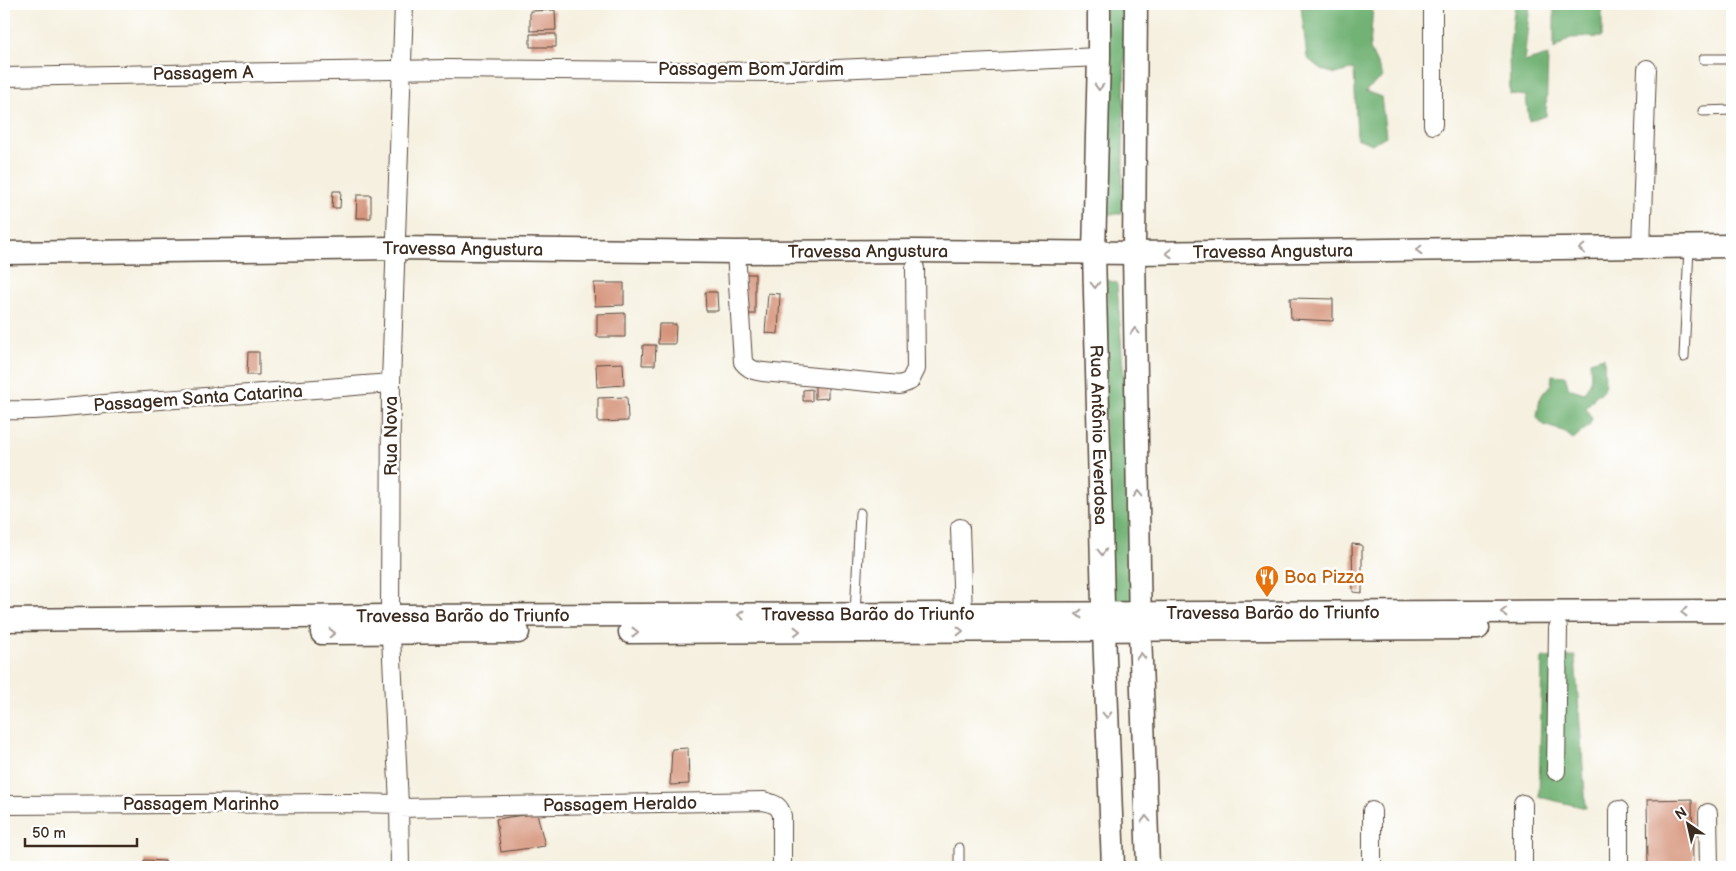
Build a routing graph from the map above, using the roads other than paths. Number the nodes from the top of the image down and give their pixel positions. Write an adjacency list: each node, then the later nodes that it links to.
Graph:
1 (404, 4): 9 (street, Rua Nova)
2 (1099, 4): 5 (street, Rua Antônio Everdosa)
3 (1136, 4): 21 (street)
4 (1433, 4): 13 (street)
5 (1099, 57): 9 (street, Passagem Bom Jardim); 20 (street, Rua Antônio Everdosa, one-way to 20)
6 (1704, 59): 7 (lane)
7 (1732, 59)
8 (1647, 68): 17 (street)
9 (403, 70): 10 (street, Passagem A); 16 (street, Rua Nova)
10 (4, 77)
11 (1732, 110): 12 (lane)
12 (1703, 111)
13 (1433, 125)
14 (1732, 246): 15 (street, Travessa Angustura)
15 (1689, 247): 17 (street, Travessa Angustura); 23 (lane)
16 (395, 248): 18 (street, Travessa Angustura); 19 (street, Travessa Angustura); 24 (street, Rua Nova)
17 (1642, 248): 21 (street, Travessa Angustura, one-way to 21)
18 (736, 252): 22 (street, Travessa Angustura); 22 (street)
19 (4, 253)
20 (1094, 253): 21 (street, Travessa Angustura); 22 (street, Travessa Angustura); 33 (street, Rua Antônio Everdosa, one-way to 33)
21 (1134, 253): 34 (street, one-way to 21)
22 (915, 259)
23 (1684, 356)
24 (391, 383): 25 (street, Passagem Santa Catarina); 36 (street, Rua Nova)
25 (4, 410)
26 (860, 513): 30 (lane)
27 (960, 528): 29 (street)
28 (1732, 612): 32 (street, Travessa Barão do Triunfo, one-way to 32)
29 (963, 614): 30 (street, Travessa Barão do Triunfo); 33 (street, Travessa Barão do Triunfo, one-way to 29)
30 (855, 615): 35 (street, Travessa Barão do Triunfo)
31 (4, 620): 37 (street, Travessa Barão do Triunfo)
32 (1530, 620): 34 (street, Travessa Barão do Triunfo); 39 (street, Travessa Barão do Triunfo)
33 (1104, 622): 34 (street, Travessa Barão do Triunfo); 35 (street, Travessa Barão do Triunfo, one-way to 33); 52 (street, Rua Antônio Everdosa, one-way to 52)
34 (1140, 622): 53 (street, one-way to 34)
35 (770, 623): 36 (street, Travessa Barão do Triunfo)
36 (390, 624): 37 (street, Travessa Barão do Triunfo); 44 (street, Rua Nova)
37 (288, 625): 40 (street, Travessa Barão do Triunfo)
38 (1732, 627): 39 (street, Travessa Barão do Triunfo)
39 (1558, 628): 41 (street)
40 (4, 634)
41 (1556, 771)
42 (4, 804): 44 (street, Passagem Marinho)
43 (1523, 804): 55 (street)
44 (399, 806): 49 (street, Rua Nova); 50 (street, Passagem Heraldo)
45 (1619, 810): 56 (street)
46 (1372, 811): 54 (street)
47 (1708, 813): 57 (street)
48 (959, 848): 51 (lane)
49 (400, 867)
50 (782, 867)
51 (959, 867)
52 (1113, 867)
53 (1148, 867)
54 (1372, 867)
55 (1523, 867)
56 (1619, 867)
57 (1709, 867)

